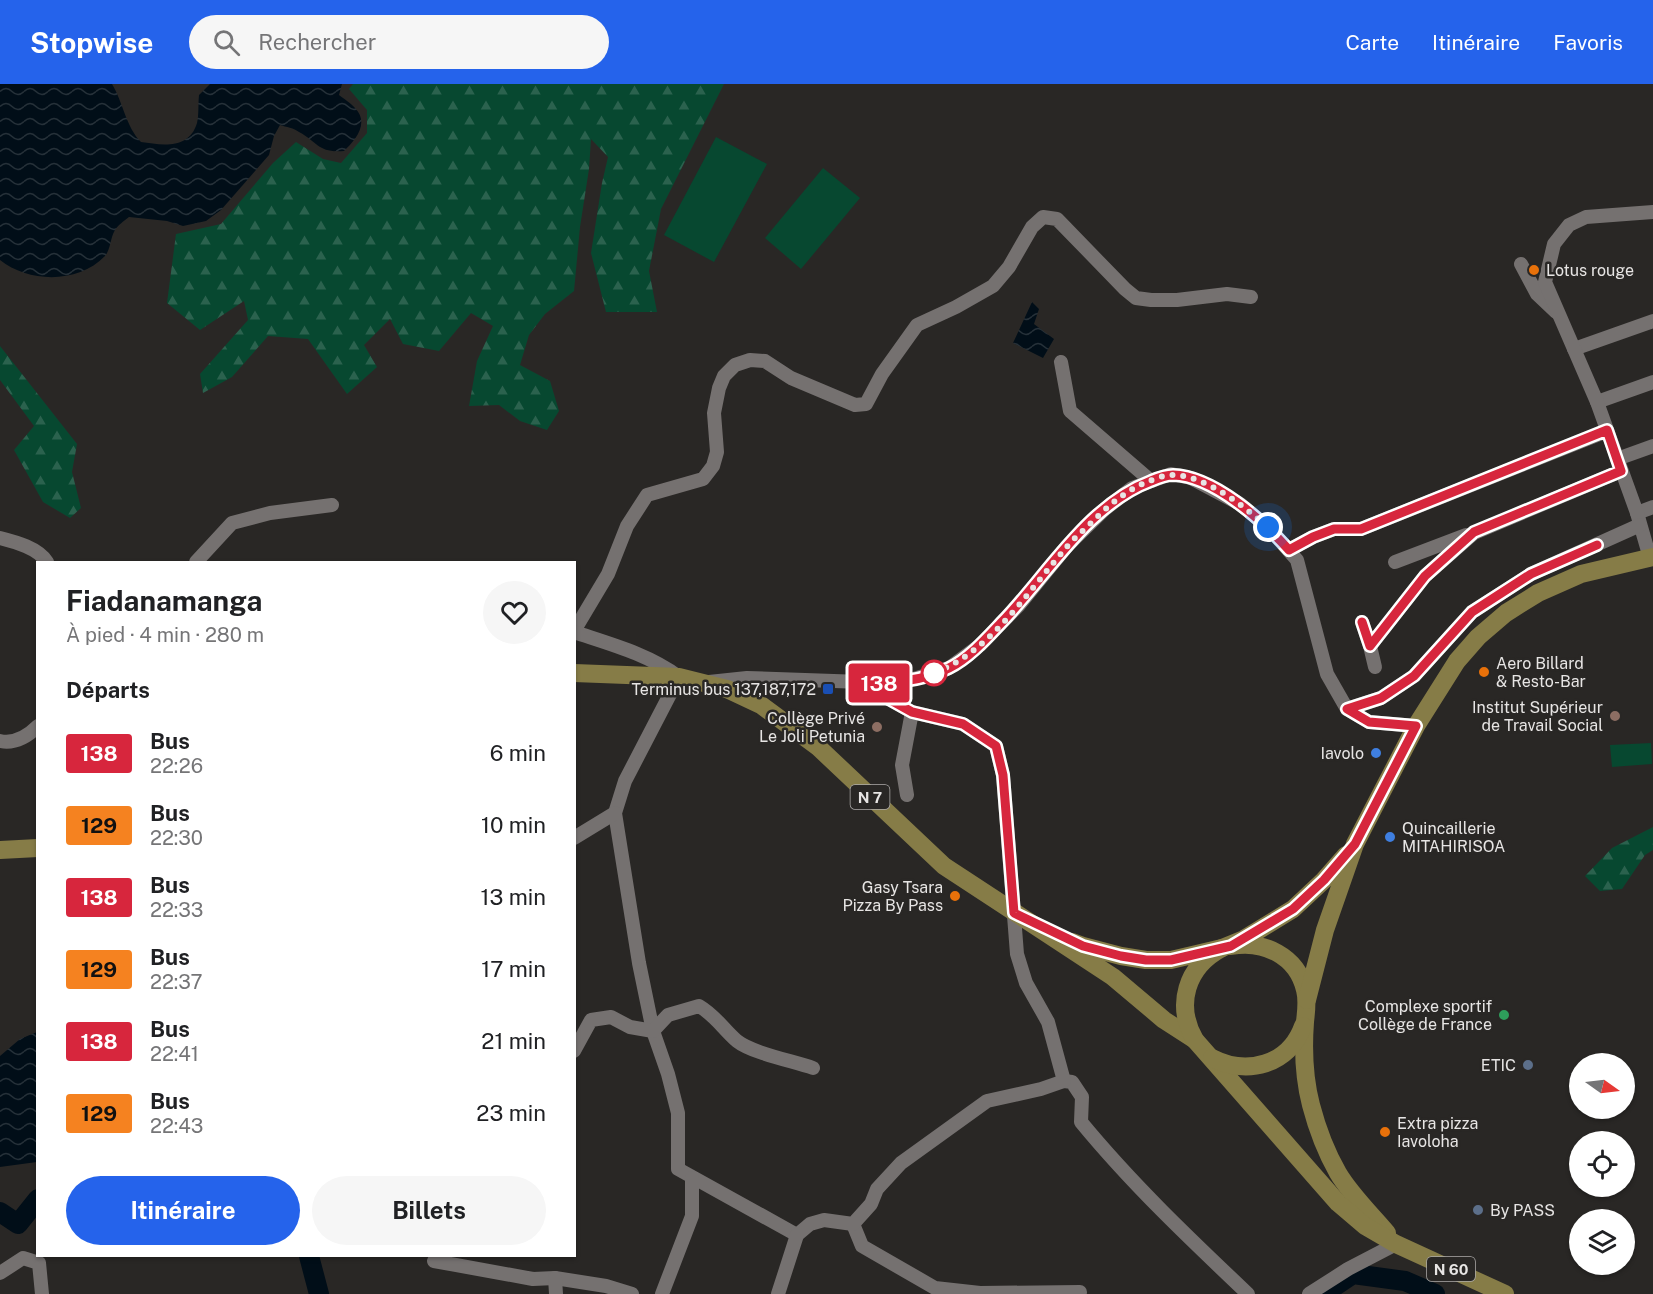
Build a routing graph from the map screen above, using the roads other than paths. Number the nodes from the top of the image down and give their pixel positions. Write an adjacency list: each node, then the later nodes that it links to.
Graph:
1 (1653, 212): 4 (street)
2 (1521, 264): 4 (street)
3 (1251, 297): 25 (street)
4 (1559, 315): 6 (street)
5 (1653, 321): 6 (street)
6 (1574, 349): 9 (street)
7 (1060, 362): 13 (street)
8 (1653, 382): 9 (street)
9 (1597, 402): 10 (street)
10 (1607, 430): 12 (street); 19 (street)
11 (1653, 446): 12 (street)
12 (1619, 465): 16 (street); 17 (street)
13 (1151, 481): 19 (street); 32 (street)
14 (332, 505): 22 (street)
15 (1653, 507): 16 (street)
16 (1639, 519): 20 (street); 33 (street)
17 (1474, 532): 23 (street); 27 (street)
18 (0, 538): 21 (street)
19 (1289, 550): 33 (street)
20 (1652, 557): 35 (main road)
21 (46, 561)
22 (197, 561)
23 (1395, 562)
24 (1362, 622): 27 (street)
25 (576, 629)
26 (576, 633): 30 (street)
27 (1370, 646): 28 (street)
28 (1375, 667)
29 (576, 672): 30 (main road, N 7)
30 (679, 677): 31 (main road, N 7); 39 (street)
31 (706, 682): 32 (street); 44 (main road, N 7)
32 (860, 683): 34 (street)
33 (1347, 709): 35 (street)
34 (912, 712): 38 (street); 44 (street)
35 (1416, 726): 41 (main road)
36 (36, 728): 37 (street)
37 (0, 741)
38 (907, 795)
39 (615, 813): 40 (street); 48 (street)
40 (576, 837)
41 (1355, 844): 45 (main road); 46 (main road)
42 (36, 848): 43 (main road)
43 (0, 850)
44 (1022, 917): 45 (main road); 49 (main road); 52 (street)
45 (1226, 947): 46 (main road); 49 (main road)
46 (1307, 1000): 47 (main road)
47 (1305, 1022): 49 (main road); 56 (main road)
48 (653, 1031): 50 (street); 51 (street); 53 (street)
49 (1199, 1046): 56 (main road)
50 (576, 1047)
51 (813, 1068)
52 (1064, 1081): 54 (street); 66 (street)
53 (692, 1178): 55 (street); 64 (street)
54 (853, 1224): 55 (street); 60 (street)
55 (797, 1235): 65 (street)
56 (1396, 1244): 67 (street); 68 (main road, N 60)
57 (434, 1261): 59 (street)
58 (0, 1273): 61 (street)
59 (555, 1278): 62 (street); 63 (street)
60 (1080, 1292)
61 (42, 1294)
62 (556, 1294)
63 (632, 1294)
64 (662, 1294)
65 (778, 1294)
66 (1248, 1294)
67 (1309, 1294)
68 (1505, 1294)

